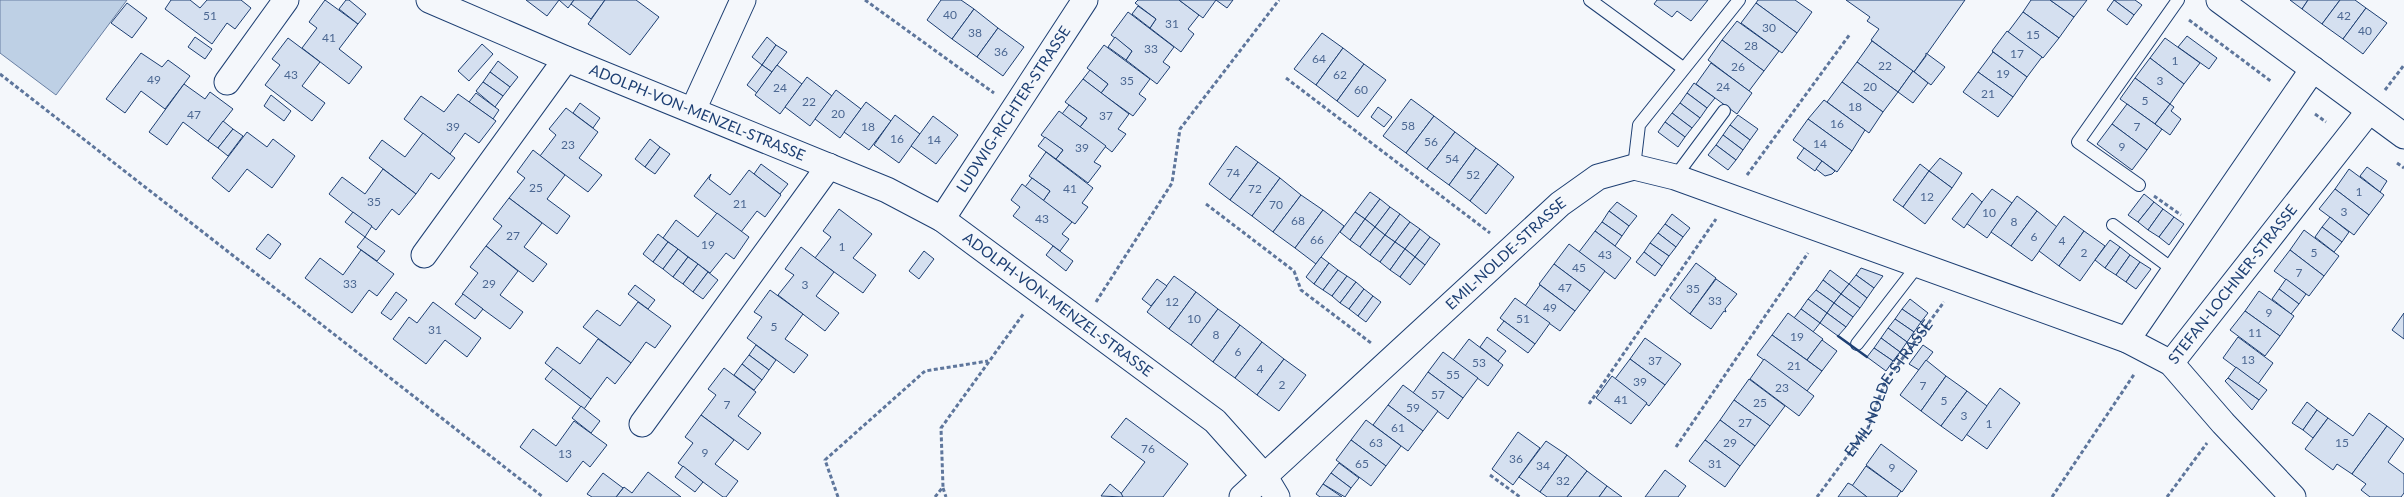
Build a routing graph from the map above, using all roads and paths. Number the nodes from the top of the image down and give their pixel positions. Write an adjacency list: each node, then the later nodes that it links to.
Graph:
1 (286, 0): 16 (street)
2 (429, 0): 11 (street, ADOLPH-VON-MENZEL-STRASSE)
3 (743, 0): 18 (street)
4 (865, 0): 17 (path)
5 (1085, 0): 17 (street, LUDWIG-RICHTER-STRASSE)
6 (1279, 0): 37 (path)
7 (1590, 0): 12 (lane)
8 (1739, 0): 12 (lane)
9 (2178, 0): 25 (lane)
10 (2219, 0): 13 (street)
11 (566, 59): 18 (street, ADOLPH-VON-MENZEL-STRASSE); 32 (street)
12 (1683, 68): 23 (lane)
13 (2313, 70): 20 (street); 30 (street)
14 (0, 74): 50 (path)
15 (1286, 78): 31 (path)
16 (227, 82)
17 (1015, 108): 27 (street, LUDWIG-RICHTER-STRASSE)
18 (693, 110): 22 (street, ADOLPH-VON-MENZEL-STRASSE)
19 (1724, 111): 24 (lane)
20 (2369, 111): 21 (street); 43 (street, STEFAN-LOCHNER-STRASSE)
21 (2404, 136)
22 (829, 166): 27 (street, ADOLPH-VON-MENZEL-STRASSE); 45 (street)
23 (1634, 167): 24 (street, EMIL-NOLDE-STRASSE); 31 (street, EMIL-NOLDE-STRASSE)
24 (1675, 177): 29 (street, EMIL-NOLDE-STRASSE)
25 (2139, 185): 30 (path)
26 (1206, 204): 41 (path)
27 (942, 219): 36 (street, ADOLPH-VON-MENZEL-STRASSE)
28 (2113, 226): 34 (lane)
29 (1824, 231): 33 (street, EMIL-NOLDE-STRASSE); 46 (path)
30 (2203, 231): 34 (street)
31 (1511, 249): 41 (street, EMIL-NOLDE-STRASSE)
32 (424, 255)
33 (1918, 264): 35 (street, EMIL-NOLDE-STRASSE); 39 (lane)
34 (2175, 270): 38 (street)
35 (1960, 279): 38 (street, EMIL-NOLDE-STRASSE); 56 (path, EMIL-NOLDE-STRASSE)
36 (1039, 292): 37 (street, ADOLPH-VON-MENZEL-STRASSE); 42 (path)
37 (1082, 323): 49 (street, ADOLPH-VON-MENZEL-STRASSE)
38 (2127, 340): 40 (street, EMIL-NOLDE-STRASSE)
39 (1857, 344)
40 (2149, 352): 43 (street, EMIL-NOLDE-STRASSE); 57 (path)
41 (1392, 359): 49 (street, EMIL-NOLDE-STRASSE)
42 (988, 361): 48 (path); 51 (path)
43 (2171, 363): 44 (street, STEFAN-LOCHNER-STRASSE)
44 (2223, 423): 58 (path); 59 (street, STEFAN-LOCHNER-STRASSE)
45 (642, 424)
46 (1676, 447)
47 (1490, 474): 55 (path)
48 (943, 487): 52 (path); 53 (path)
49 (1271, 487): 54 (street, EMIL-NOLDE-STRASSE)
50 (544, 497)
51 (838, 497)
52 (935, 497)
53 (946, 497)
54 (1242, 497)
55 (1520, 497)
56 (1817, 497)
57 (2052, 497)
58 (2167, 497)
59 (2293, 497)

